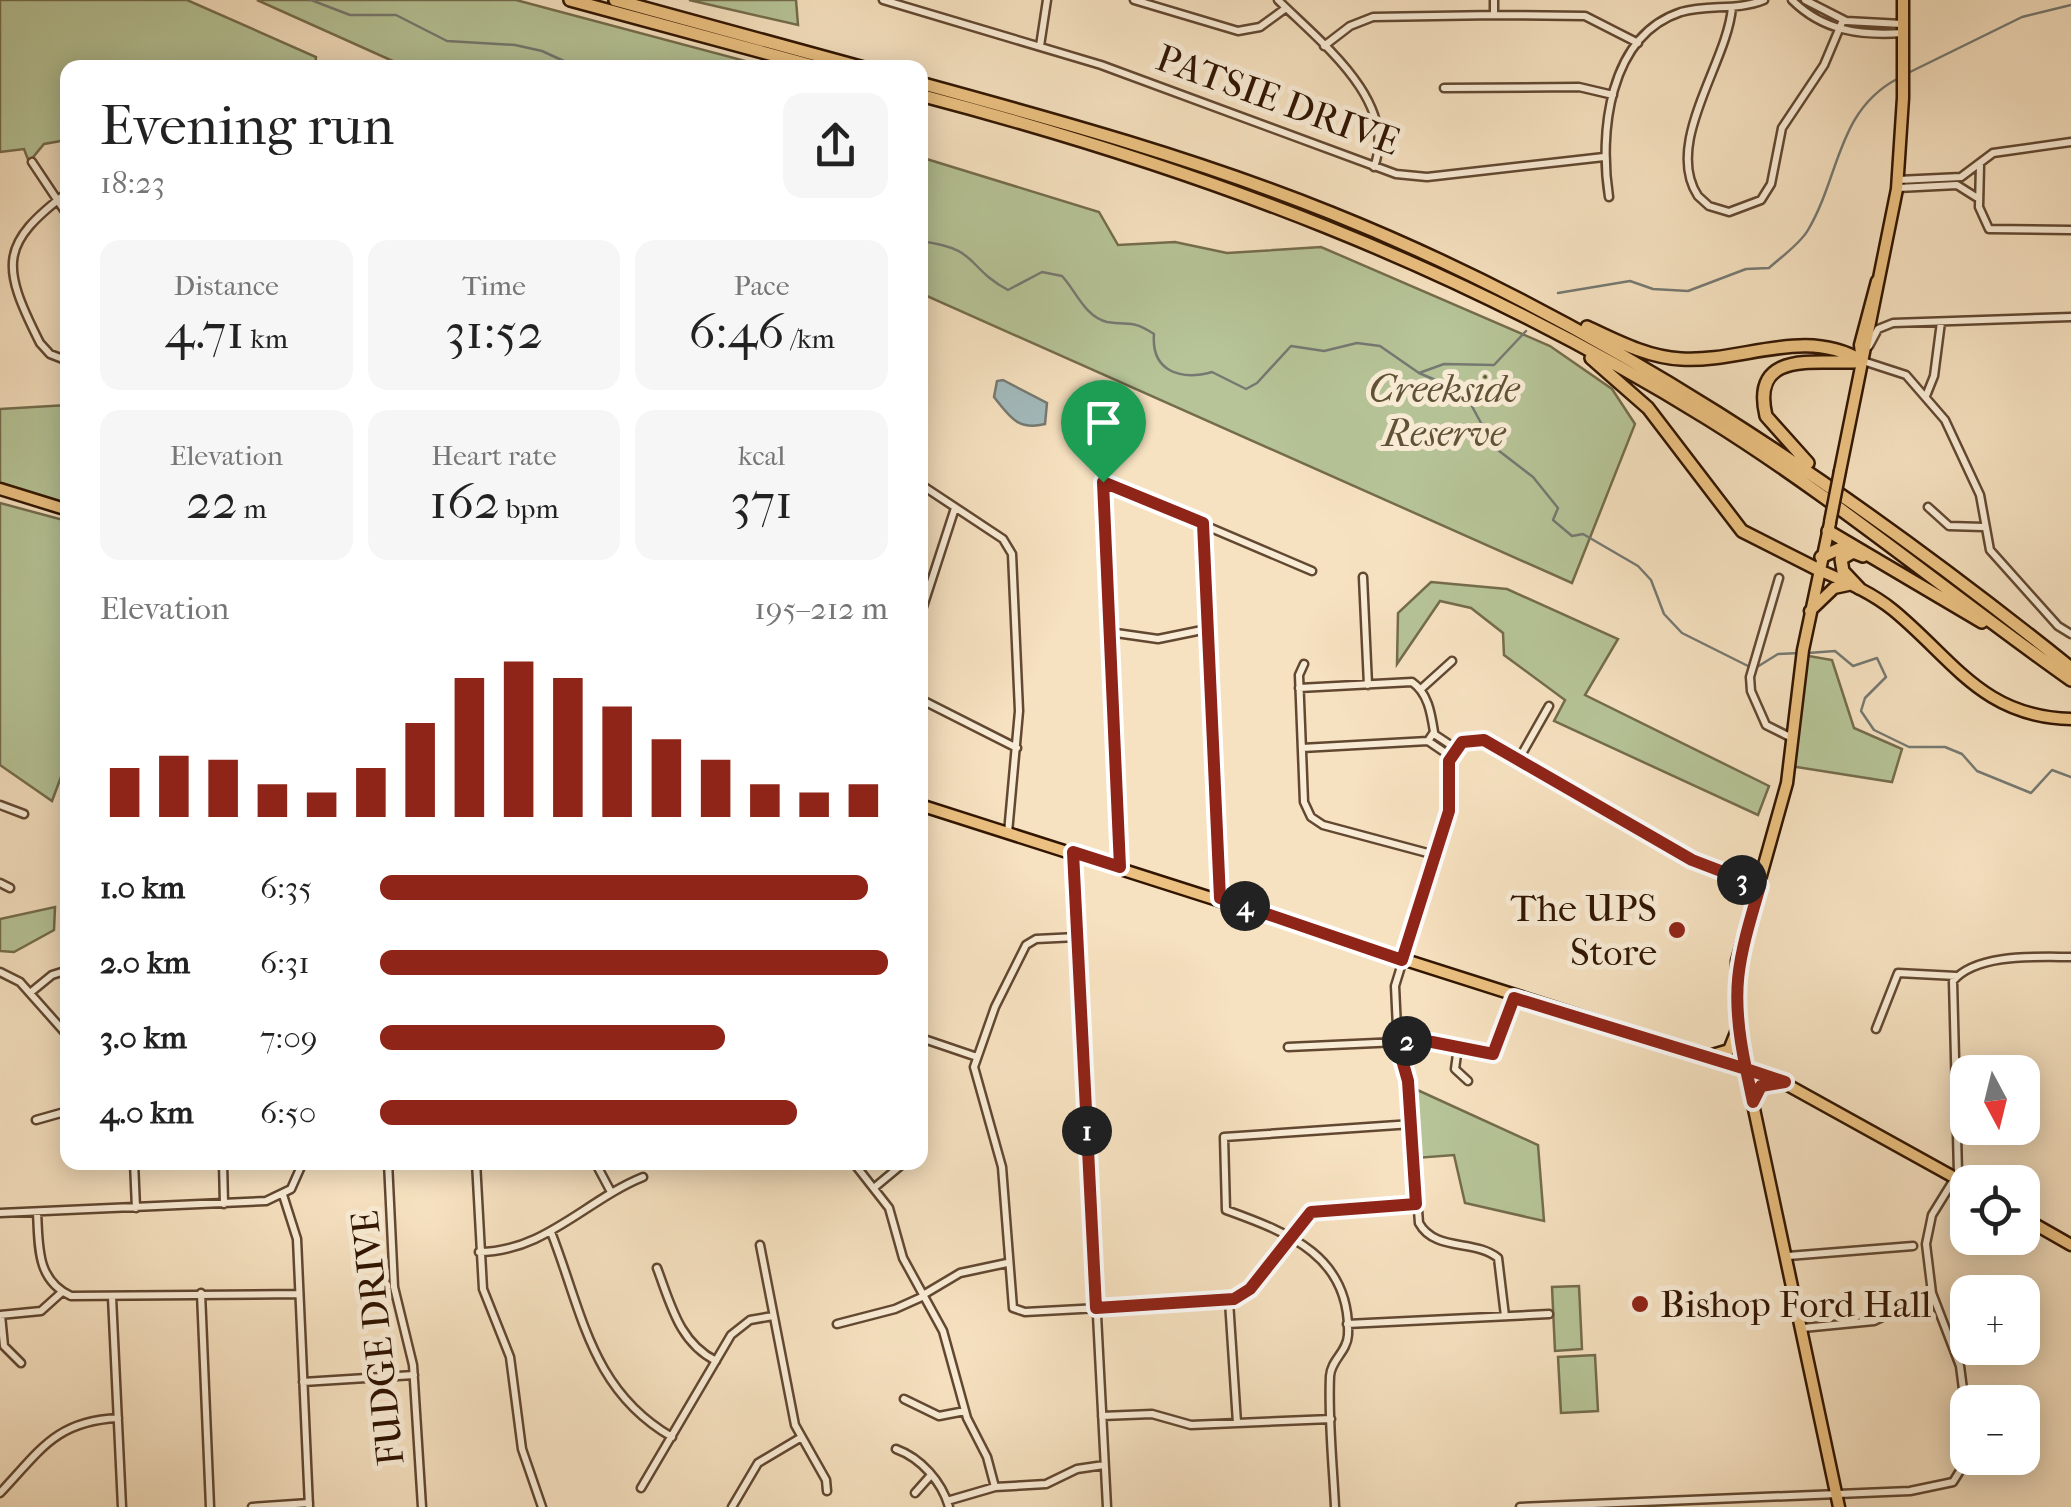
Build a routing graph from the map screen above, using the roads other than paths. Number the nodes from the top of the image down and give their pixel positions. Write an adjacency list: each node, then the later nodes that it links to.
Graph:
1 (570, 0): 21 (highway)
2 (615, 0): 22 (highway)
3 (883, 0): 19 (street, PATSIE DRIVE)
4 (1047, 0): 19 (street)
5 (1134, 0): 13 (street)
6 (1278, 0): 13 (street)
7 (1494, 0): 14 (street)
8 (1764, 0): 12 (street)
9 (1792, 0): 17 (street)
10 (1805, 0): 15 (street)
11 (1903, 0): 16 (main road)
12 (1732, 7): 17 (street); 18 (street)
13 (1286, 8): 20 (street)
14 (1494, 15): 18 (street); 20 (street)
15 (1843, 20): 16 (street); 17 (street)
16 (1903, 28): 17 (street); 32 (main road)
17 (1839, 30)
18 (1638, 43): 25 (street)
19 (1040, 46): 31 (street, PATSIE DRIVE)
20 (1324, 46): 31 (street)
21 (791, 60)
22 (835, 60)
23 (928, 85): 40 (highway)
24 (1444, 88): 25 (street)
25 (1614, 95): 28 (street)
26 (928, 97): 43 (highway)
27 (2071, 142): 30 (street)
28 (1604, 156): 31 (street, PATSIE DRIVE); 34 (street)
29 (32, 162): 35 (street)
30 (1981, 164): 32 (street); 36 (street)
31 (1374, 168)
32 (1898, 184): 36 (street); 39 (main road)
33 (60, 197): 35 (street)
34 (1609, 198)
35 (56, 199): 37 (street); 45 (street)
36 (1978, 202): 38 (street)
37 (60, 205)
38 (2071, 230)
39 (1877, 281): 44 (main road); 46 (main road)
40 (1488, 284): 46 (highway); 52 (highway)
41 (2071, 317): 42 (street)
42 (1940, 322): 44 (street); 47 (street)
43 (1542, 324): 60 (highway); 71 (highway)
44 (1869, 347): 46 (main road)
45 (60, 358)
46 (1862, 361): 47 (street); 52 (highway); 57 (main road, bridge)
47 (1926, 396): 58 (street)
48 (1100, 435): 49 (street)
49 (1103, 482): 56 (street); 69 (street)
50 (0, 489): 54 (main road)
51 (928, 489): 55 (street)
52 (1852, 502): 74 (highway)
53 (1928, 507): 58 (street)
54 (60, 508)
55 (956, 508): 65 (street); 84 (street)
56 (1203, 523): 62 (street); 68 (street)
57 (1829, 527): 59 (highway); 60 (main road)
58 (1983, 527): 70 (street)
59 (1850, 544): 60 (highway); 61 (highway)
60 (1820, 563): 66 (main road); 67 (main road)
61 (1896, 569): 66 (highway); 71 (highway)
62 (1312, 571)
63 (1363, 577): 76 (street)
64 (1778, 578): 83 (street)
65 (928, 585)
66 (1859, 588): 67 (main road); 81 (main road)
67 (1810, 611): 83 (main road)
68 (1207, 628): 69 (street); 98 (street)
69 (1109, 632): 94 (street)
70 (2071, 634)
71 (2040, 658): 75 (highway)
72 (1452, 661): 78 (street)
73 (1304, 664): 77 (street)
74 (2071, 668)
75 (2071, 680)
76 (1368, 685): 77 (street); 78 (street)
77 (1299, 688): 85 (street)
78 (1421, 689): 82 (street)
79 (928, 703): 84 (street)
80 (1550, 706): 87 (street)
81 (2071, 719)
82 (1431, 738): 85 (street); 86 (street)
83 (1794, 739): 96 (main road)
84 (1017, 748): 91 (street)
85 (1302, 748): 93 (street)
86 (1453, 752): 87 (street); 93 (street)
87 (1520, 760): 96 (street)
88 (0, 805): 90 (street)
89 (928, 808): 91 (main road)
90 (24, 814)
91 (1008, 833): 92 (main road)
92 (1073, 852): 94 (main road); 99 (street)
93 (1435, 855): 101 (street)
94 (1120, 867): 98 (main road)
95 (0, 883): 97 (street)
96 (1760, 886): 108 (main road)
97 (10, 888)
98 (1220, 898): 101 (main road)
99 (1077, 937): 114 (street); 160 (street)
100 (2071, 957): 104 (street)
101 (1402, 960): 106 (main road); 111 (street)
102 (0, 972): 105 (street)
103 (60, 972): 105 (street)
104 (1958, 976): 109 (street); 123 (street)
105 (30, 993): 107 (street)
106 (1514, 998): 113 (street); 115 (main road)
107 (60, 1027)
108 (1738, 1029): 115 (main road); 116 (main road)
109 (1876, 1029)
110 (928, 1040): 114 (street)
111 (1397, 1042): 112 (street); 113 (street); 122 (street)
112 (1288, 1047)
113 (1458, 1047): 117 (street)
114 (977, 1056): 151 (street)
115 (1705, 1056): 116 (main road)
116 (1746, 1069): 118 (main road); 119 (main road)
117 (1468, 1081)
118 (1785, 1082): 119 (main road); 132 (main road)
119 (1753, 1102): 150 (main road)
120 (60, 1114): 121 (street)
121 (36, 1120)
122 (1412, 1124): 139 (street); 145 (street)
123 (1956, 1165)
124 (134, 1170): 140 (street)
125 (223, 1170): 138 (street)
126 (300, 1170): 137 (street)
127 (388, 1170): 170 (street, FUDGE DRIVE)
128 (476, 1170): 149 (street)
129 (599, 1170): 136 (street)
130 (859, 1170): 134 (street)
131 (895, 1170): 134 (street)
132 (1950, 1175)
133 (643, 1177): 136 (street)
134 (875, 1187): 157 (street)
135 (1950, 1189): 155 (street)
136 (611, 1192): 144 (street)
137 (284, 1195): 138 (street); 156 (street)
138 (224, 1204): 140 (street)
139 (1416, 1204): 145 (street); 164 (street)
140 (136, 1208): 141 (street)
141 (37, 1212): 142 (street); 153 (street)
142 (0, 1213)
143 (2040, 1227): 146 (main road)
144 (550, 1232): 149 (street); 179 (street)
145 (1289, 1237): 159 (street); 166 (street)
146 (2071, 1245)
147 (760, 1246): 163 (street)
148 (1913, 1246): 150 (street)
149 (480, 1252): 198 (street)
150 (1788, 1256): 167 (main road)
151 (1007, 1263): 157 (street); 160 (street)
152 (657, 1268): 168 (street)
153 (62, 1292): 158 (street); 162 (street)
154 (201, 1293): 156 (street); 158 (street); 195 (street)
155 (1932, 1293): 167 (street); 172 (street)
156 (300, 1294): 171 (street)
157 (924, 1296): 165 (street); 174 (street)
158 (112, 1297): 176 (street)
159 (1229, 1300): 160 (street); 178 (street)
160 (1096, 1308): 175 (street)
161 (1549, 1314): 164 (street)
162 (0, 1315): 169 (street)
163 (773, 1316): 168 (street); 180 (street)
164 (1505, 1316): 166 (street)
165 (837, 1324)
166 (1347, 1324): 177 (street)
167 (1803, 1328): 190 (main road)
168 (716, 1361): 179 (street)
169 (20, 1363)
170 (414, 1375): 171 (street); 197 (street, FUDGE DRIVE)
171 (303, 1382): 193 (street)
172 (1962, 1385)
173 (904, 1400): 174 (street)
174 (965, 1411): 185 (street)
175 (1102, 1416): 178 (street); 182 (street)
176 (118, 1418): 188 (street); 194 (street)
177 (1332, 1419): 178 (street); 201 (street)
178 (1238, 1422)
179 (672, 1437): 186 (street)
180 (800, 1438): 187 (street); 199 (street)
181 (896, 1449): 183 (street)
182 (1104, 1465): 185 (street); 200 (street)
183 (931, 1475): 189 (street); 191 (street)
184 (1960, 1475): 190 (street)
185 (995, 1487): 191 (street)
186 (641, 1488)
187 (828, 1491)
188 (0, 1493)
189 (914, 1493)
190 (1838, 1493): 192 (street); 203 (main road)
191 (948, 1504)
192 (1664, 1504): 202 (street)
193 (309, 1505): 196 (street)
194 (122, 1507)
195 (210, 1507)
196 (252, 1507)
197 (422, 1507)
198 (542, 1507)
199 (732, 1507)
200 (1106, 1507)
201 (1335, 1507)
202 (1520, 1507)
203 (1839, 1507)

